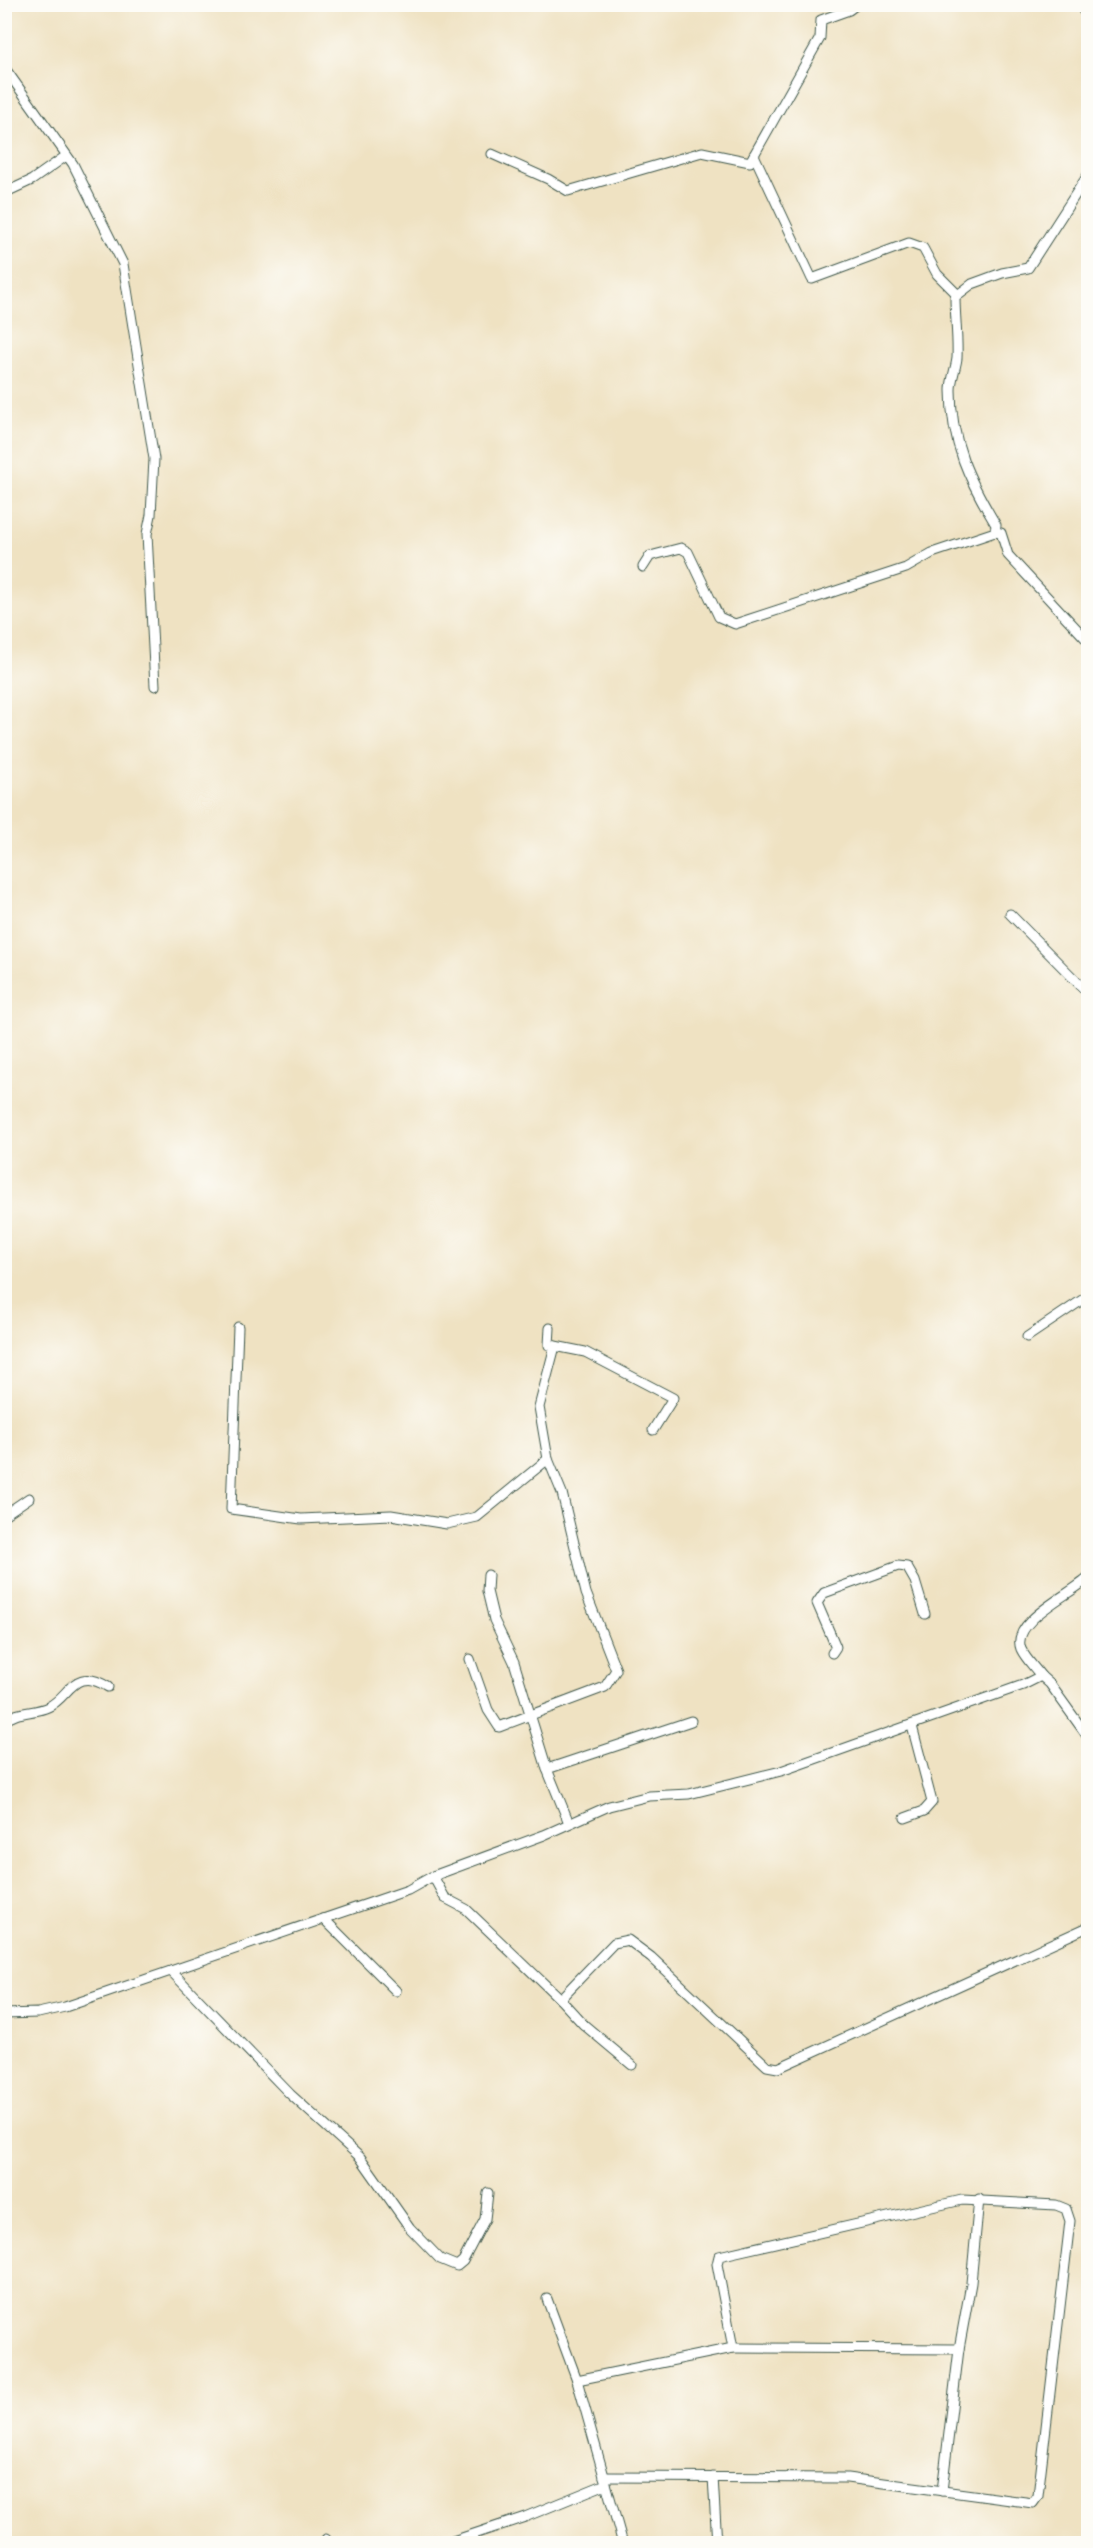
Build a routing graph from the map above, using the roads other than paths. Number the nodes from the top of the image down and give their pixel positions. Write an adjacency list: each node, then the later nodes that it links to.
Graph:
1 (856, 4): 6 (street)
2 (1079, 4): 3 (street)
3 (1089, 17)
4 (4, 67): 7 (street)
5 (492, 154): 6 (street)
6 (754, 155): 10 (street)
7 (66, 156): 9 (street); 14 (street)
8 (1089, 175): 10 (street)
9 (4, 193)
10 (957, 294): 11 (street)
11 (995, 532): 12 (street); 13 (street)
12 (643, 567)
13 (1089, 641)
14 (155, 686)
15 (1010, 914): 16 (street)
16 (1089, 993)
17 (1089, 1296): 20 (street)
18 (238, 1327): 23 (street)
19 (550, 1328): 21 (street)
20 (1027, 1337)
21 (555, 1346): 22 (street); 23 (street)
22 (653, 1430)
23 (548, 1460): 33 (street)
24 (29, 1498): 25 (street)
25 (4, 1515)
26 (488, 1575): 33 (street)
27 (1089, 1578): 31 (street)
28 (925, 1614): 29 (street)
29 (832, 1653)
30 (470, 1659): 33 (street)
31 (1041, 1676): 36 (street); 37 (street)
32 (108, 1687): 35 (street)
33 (530, 1718): 38 (street)
34 (691, 1721): 38 (street)
35 (4, 1722)
36 (912, 1726): 39 (street); 40 (street)
37 (1089, 1737)
38 (547, 1769): 40 (street)
39 (905, 1818)
40 (569, 1823): 41 (street)
41 (433, 1876): 42 (street); 46 (street)
42 (324, 1919): 44 (street); 45 (street)
43 (1089, 1927): 46 (street)
44 (171, 1971): 47 (street); 49 (street)
45 (396, 1991)
46 (560, 1999): 48 (street)
47 (4, 2014)
48 (632, 2065)
49 (488, 2193)
50 (979, 2199): 52 (street); 53 (street); 57 (street)
51 (547, 2299): 54 (street)
52 (733, 2348): 53 (street); 54 (street)
53 (959, 2349): 57 (street)
54 (577, 2380): 56 (street)
55 (713, 2477): 56 (street); 57 (street); 60 (street)
56 (605, 2481): 58 (street); 59 (street)
57 (942, 2491)
58 (444, 2544)
59 (623, 2544)
60 (717, 2544)

